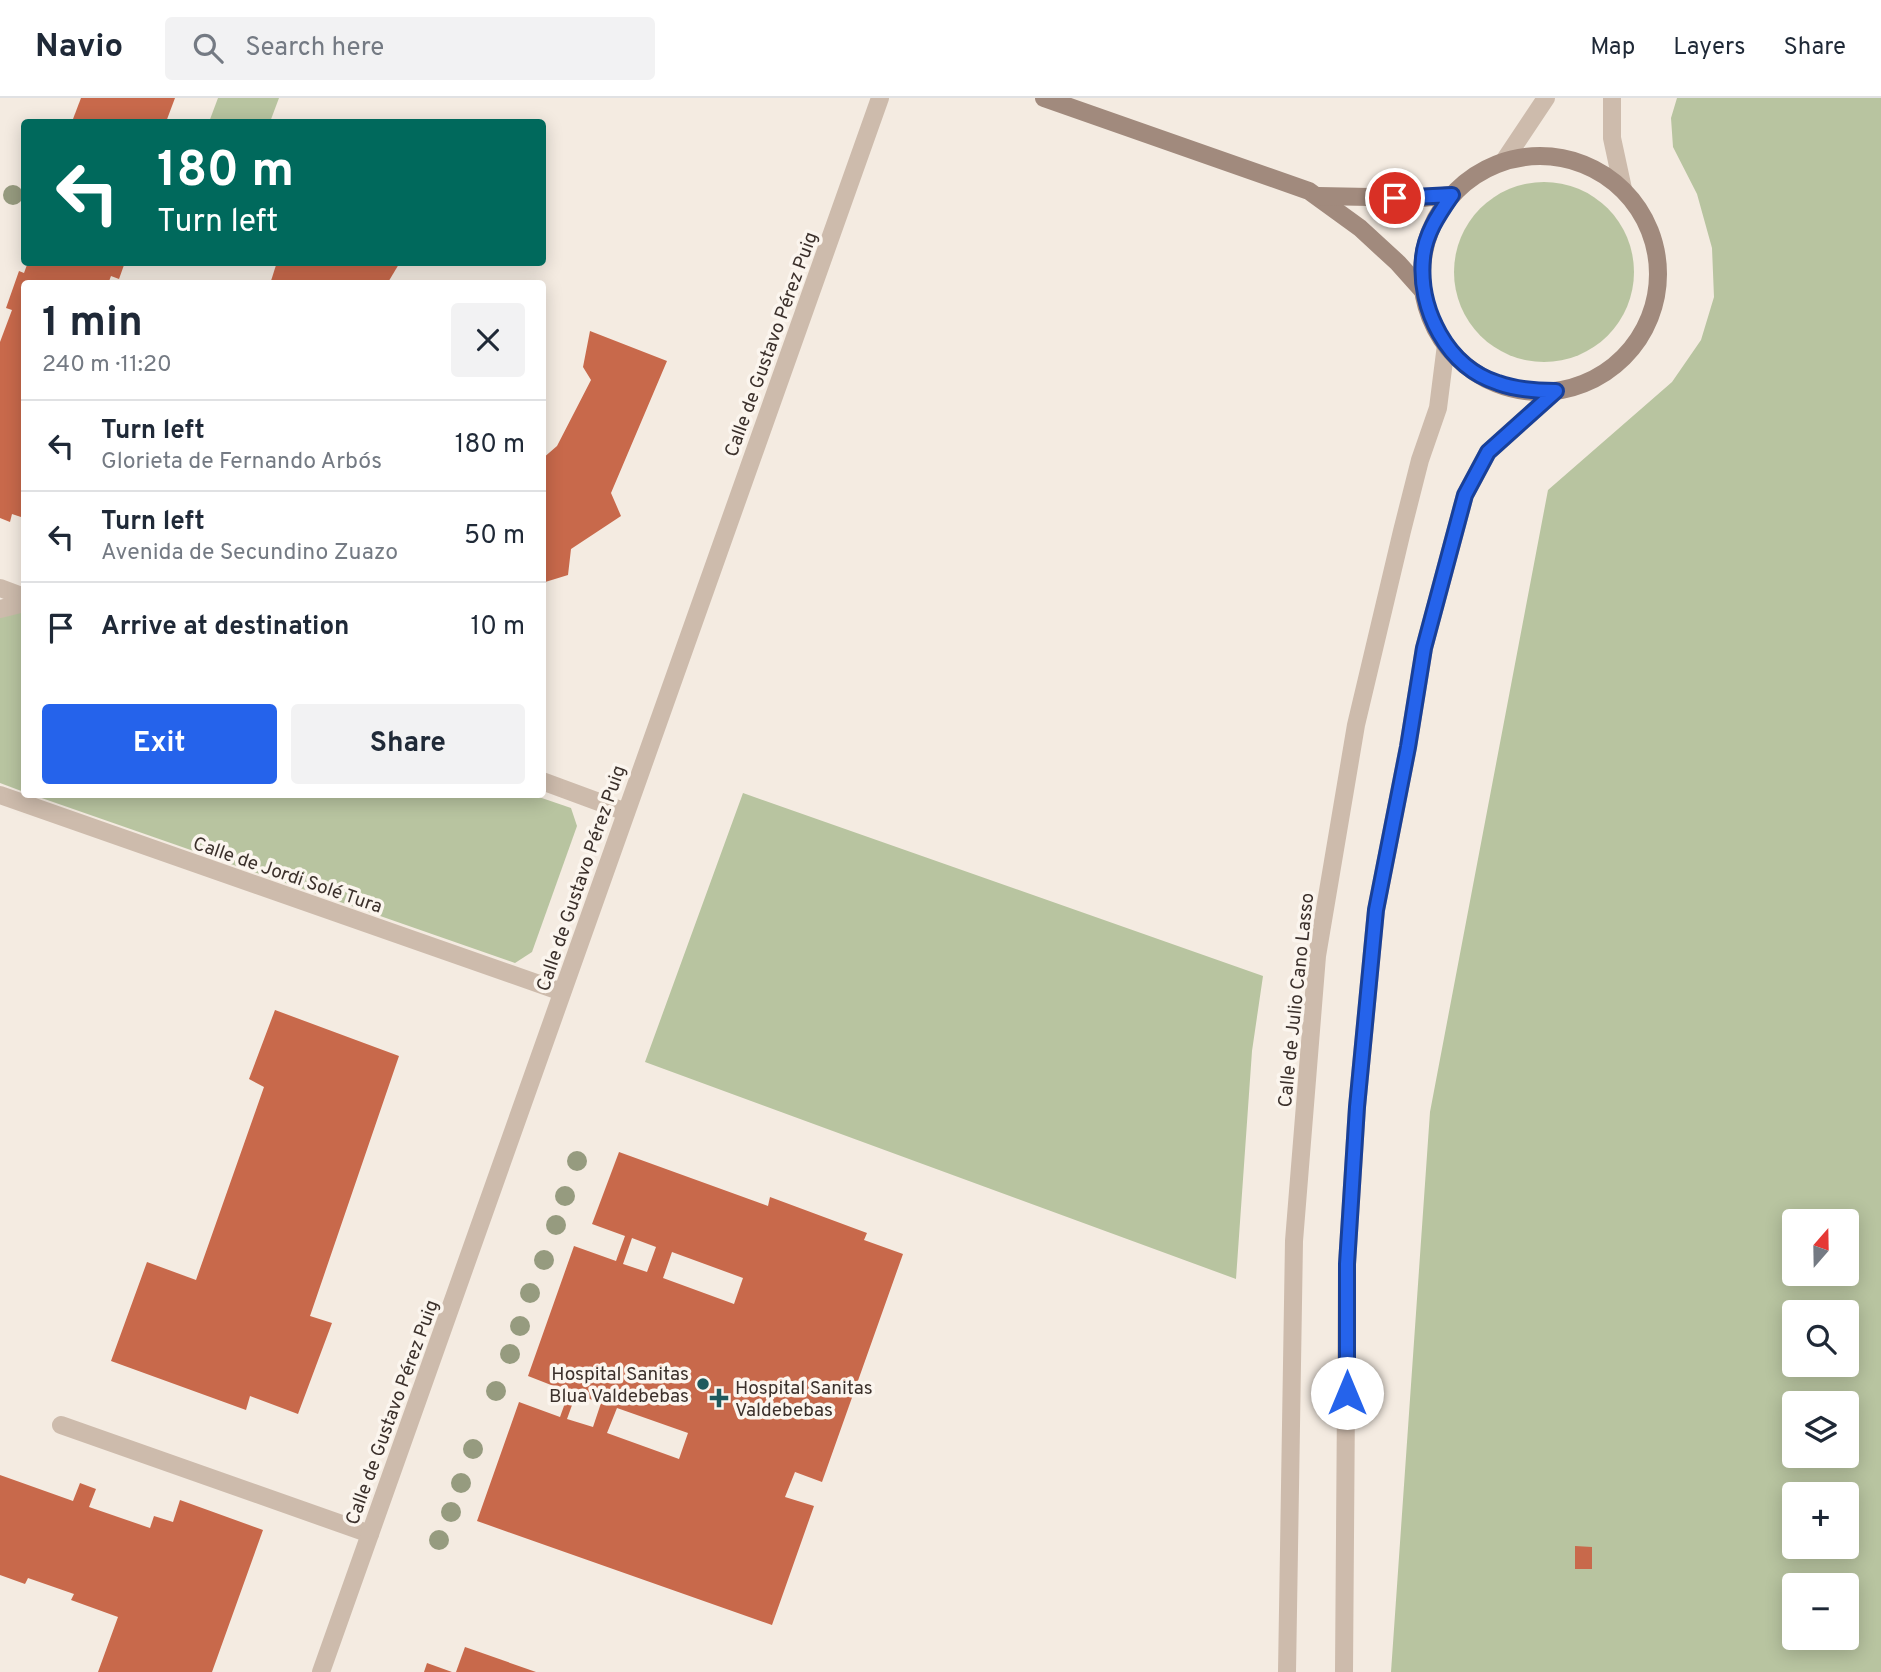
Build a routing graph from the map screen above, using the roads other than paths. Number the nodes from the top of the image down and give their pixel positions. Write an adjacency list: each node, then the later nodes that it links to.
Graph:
1 (880, 98): 18 (street, Calle de Gustavo Pérez Puig)
2 (1044, 98): 8 (street)
3 (1546, 98): 5 (street)
4 (1612, 98): 6 (street)
5 (1504, 161): 6 (street); 7 (street)
6 (1623, 189): 11 (street)
7 (1452, 195): 8 (street); 9 (street)
8 (1318, 196): 9 (street)
9 (1423, 291): 10 (street)
10 (1446, 345): 11 (street); 23 (street, Calle de Julio Cano Lasso)
11 (1556, 391): 24 (street)
12 (0, 588): 13 (street)
13 (21, 596)
14 (21, 604): 15 (street)
15 (0, 609)
16 (546, 782): 18 (street)
17 (0, 795): 19 (street, Calle de Jordi Solé Tura)
18 (626, 812): 19 (street, Calle de Gustavo Pérez Puig)
19 (562, 992): 21 (street, Calle de Gustavo Pérez Puig)
20 (61, 1426): 21 (street)
21 (370, 1534): 22 (street, Calle de Gustavo Pérez Puig)
22 (321, 1672)
23 (1287, 1672)
24 (1344, 1672)

